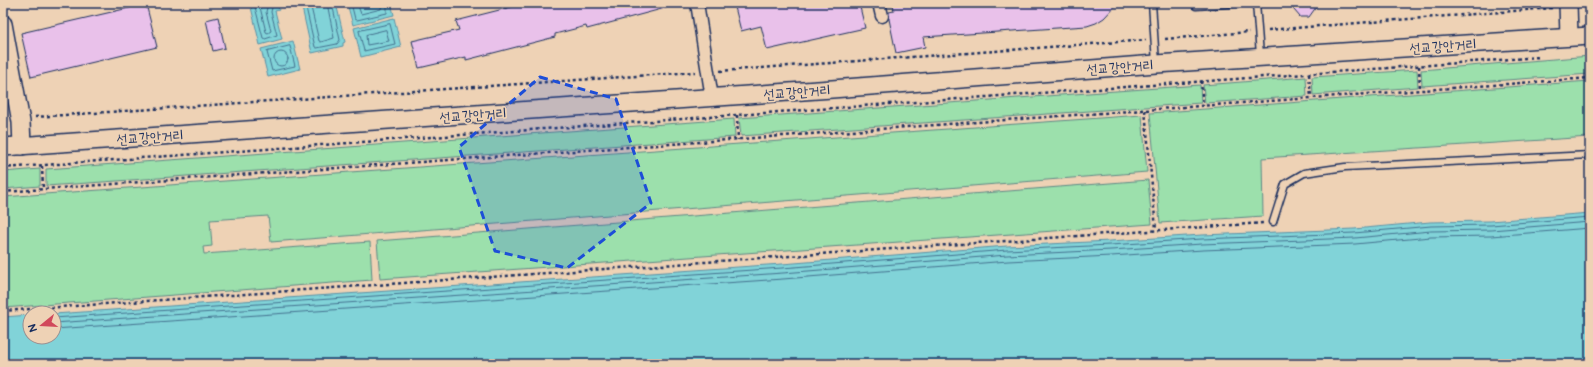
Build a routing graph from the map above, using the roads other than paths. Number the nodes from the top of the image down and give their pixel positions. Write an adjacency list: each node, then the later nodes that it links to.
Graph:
1 (697, 3): 15 (street)
2 (880, 3): 8 (street)
3 (1152, 3): 13 (lane)
4 (1196, 3): 5 (lane)
5 (1245, 3)
6 (1256, 3): 12 (lane)
7 (1568, 5): 11 (main road)
8 (882, 16)
9 (3, 24): 14 (main road)
10 (1590, 36): 11 (main road, 선교강안거리)
11 (1569, 37): 12 (main road, 선교강안거리)
12 (1260, 59): 13 (main road, 선교강안거리)
13 (1156, 64): 15 (main road, 선교강안거리)
14 (8, 77): 16 (main road)
15 (712, 98): 16 (main road, 선교강안거리)
16 (22, 146): 17 (main road, 선교강안거리)
17 (3, 147)
18 (1590, 155): 19 (lane)
19 (1272, 222)

